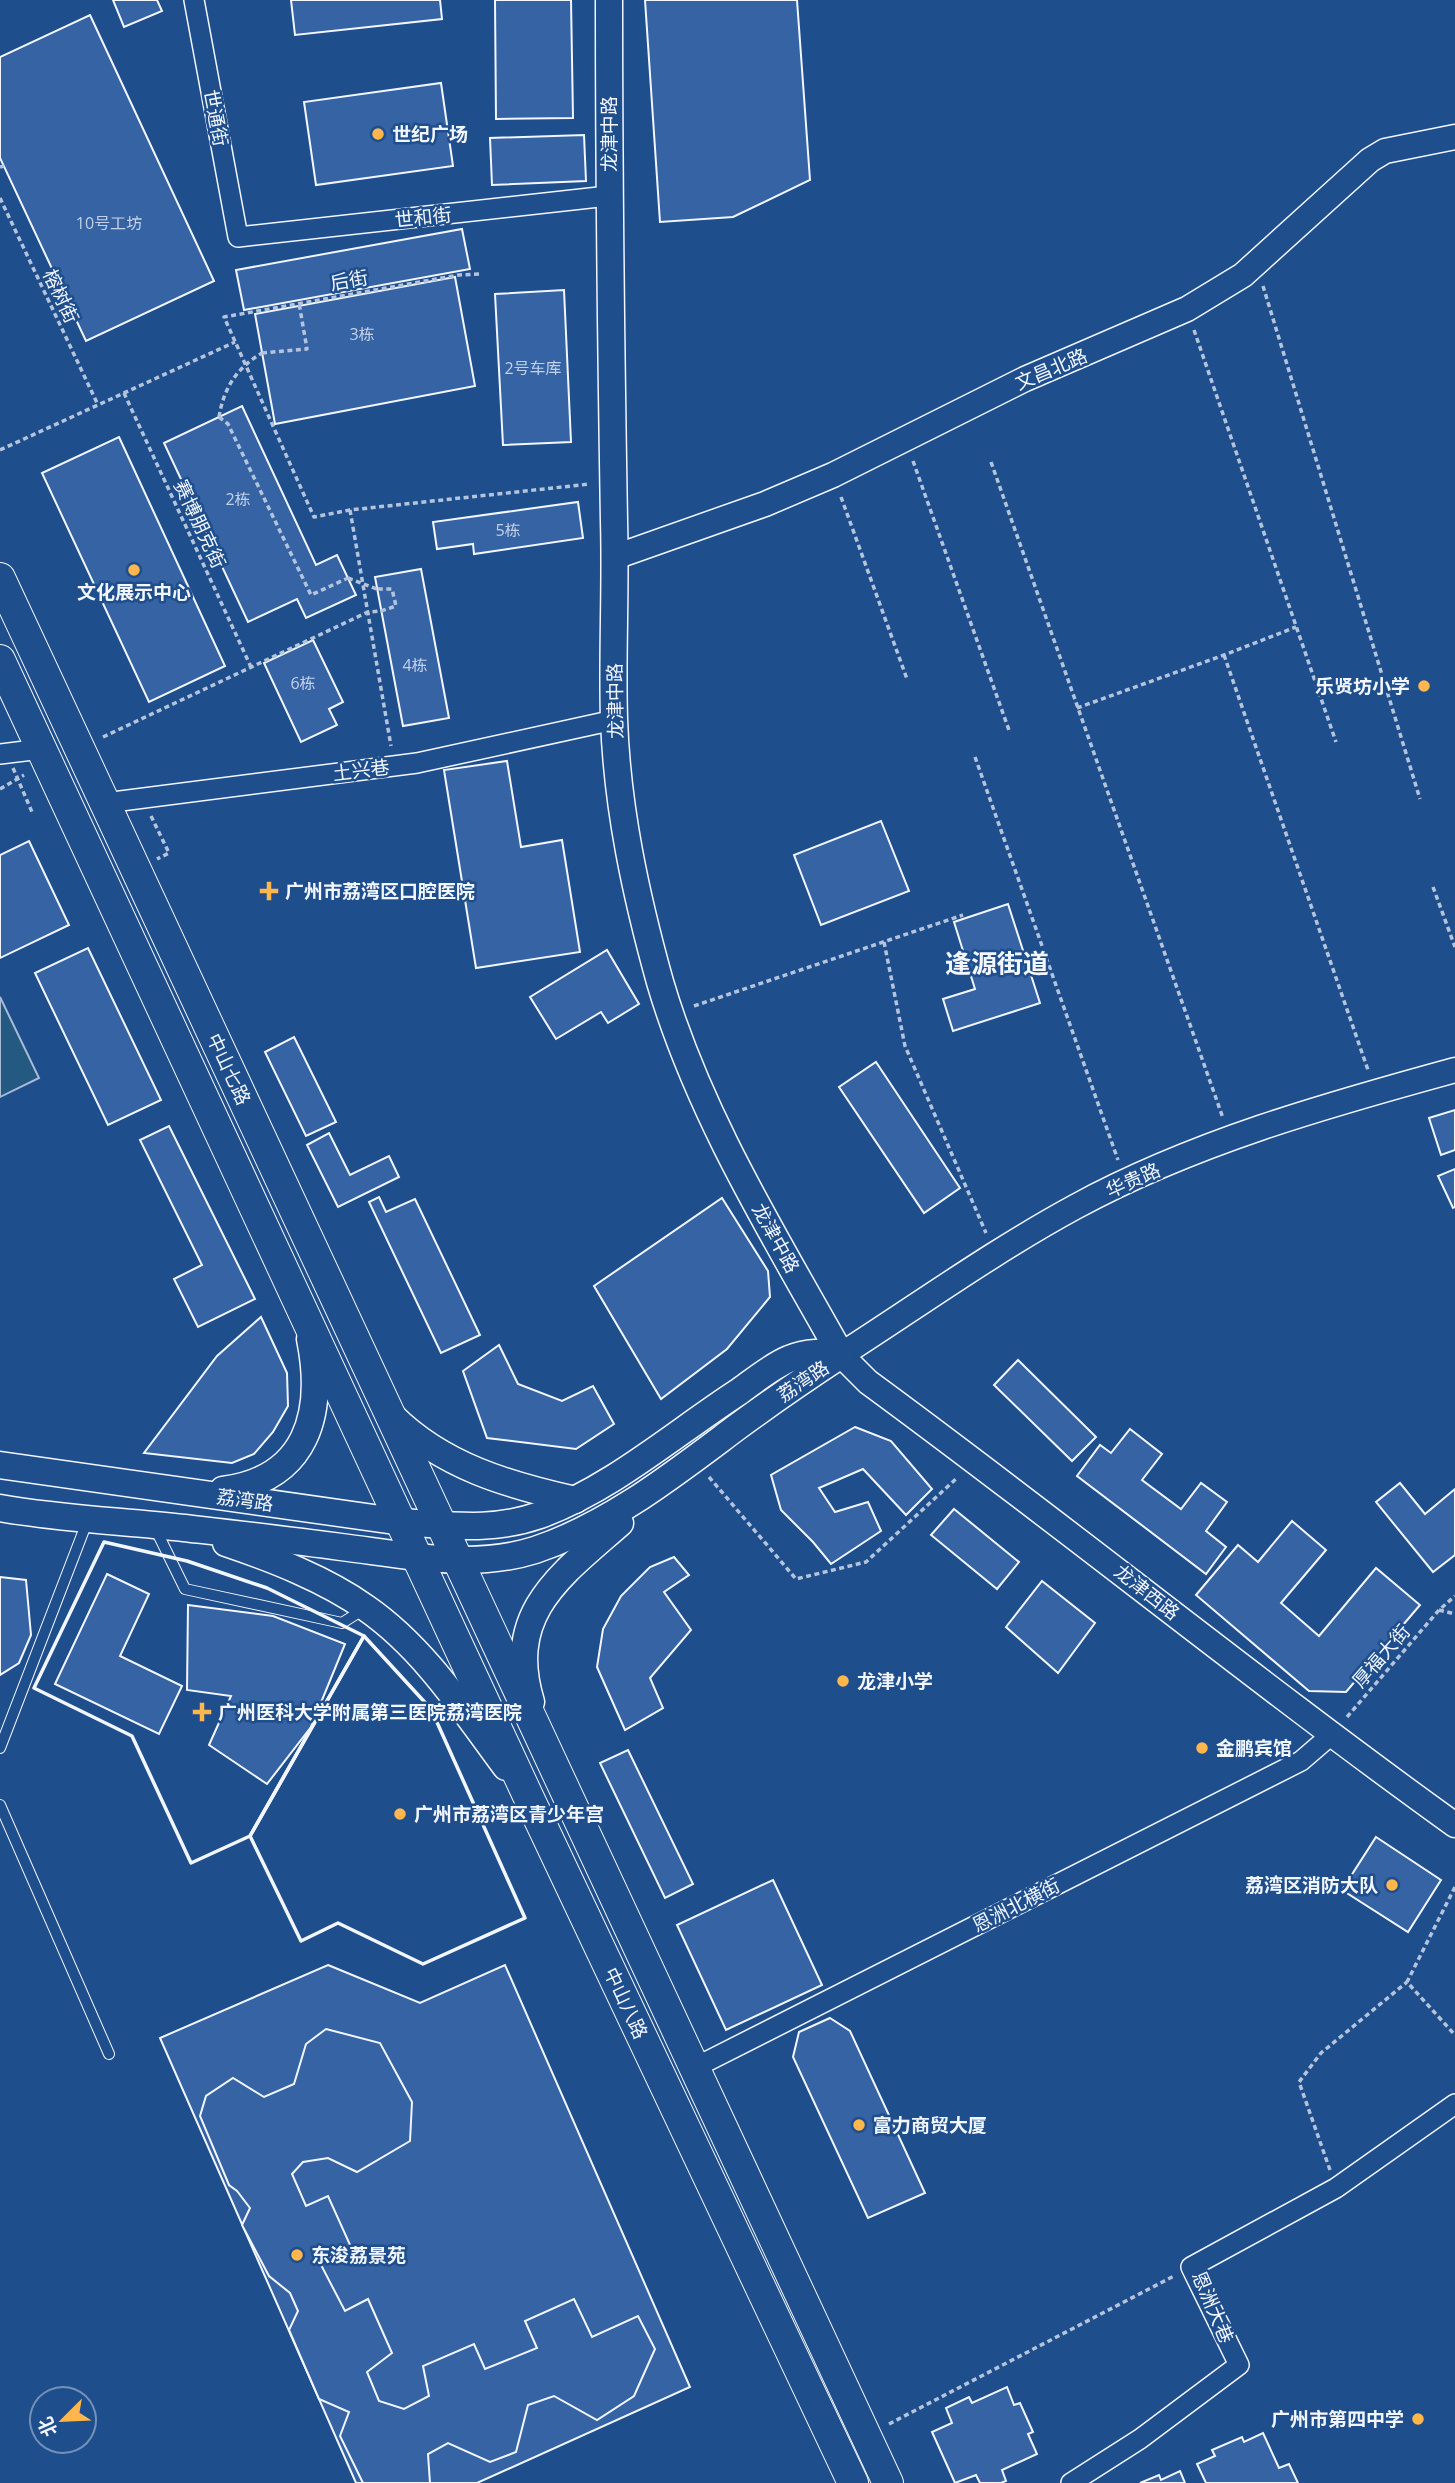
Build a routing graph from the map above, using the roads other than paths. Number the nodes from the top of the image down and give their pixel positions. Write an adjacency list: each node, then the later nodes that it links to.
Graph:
1 (194, 0): 5 (street, 世通街)
2 (609, 0): 4 (main road, 龙津中路)
3 (1455, 137): 6 (street, 文昌北路)
4 (608, 197): 5 (street, 世和街); 6 (main road, 龙津中路)
5 (239, 237)
6 (615, 557): 9 (main road, 龙津中路)
7 (0, 578): 12 (main road, 中山七路)
8 (0, 660): 10 (main road, 中山七路)
9 (614, 720): 12 (street, 土兴巷); 15 (main road, 龙津中路)
10 (41, 749): 11 (street); 14 (main road, 中山七路)
11 (6, 761)
12 (105, 803): 16 (main road, 中山七路)
13 (1455, 1070): 15 (street, 华贵路)
14 (304, 1310): 19 (main road); 23 (main road, 中山七路)
15 (841, 1355): 18 (main road, 荔湾路); 20 (main road, 荔湾路); 29 (street, 龙津西路)
16 (386, 1410): 20 (main road); 25 (main road, 中山七路)
17 (0, 1465): 19 (main road, 荔湾路)
18 (672, 1476): 27 (main road, 荔湾路); 31 (main road)
19 (200, 1493): 23 (main road, 荔湾路)
20 (575, 1500): 25 (main road, 荔湾路)
21 (0, 1508): 22 (main road, 荔湾路)
22 (89, 1518): 24 (main road, 荔湾路); 30 (lane)
23 (402, 1522): 25 (main road, 荔湾路); 26 (main road, 中山八路)
24 (154, 1524): 26 (main road, 荔湾路); 28 (main road); 28 (lane)
25 (440, 1524): 27 (main road, 中山七路)
26 (418, 1556): 27 (main road, 荔湾路); 32 (main road, 中山八路)
27 (457, 1560): 31 (main road, 中山八路)
28 (366, 1608): 32 (main road)
29 (1331, 1735): 34 (street, 龙津西路); 36 (street, 恩洲北横街)
30 (0, 1748)
31 (550, 1757): 36 (main road, 中山八路)
32 (528, 1796): 38 (main road, 中山八路)
33 (0, 1805): 35 (lane)
34 (1455, 1825)
35 (109, 2054)
36 (696, 2067): 39 (main road, 中山八路)
37 (1455, 2104): 40 (street, 恩洲大巷)
38 (853, 2483)
39 (888, 2483)
40 (1071, 2483)

